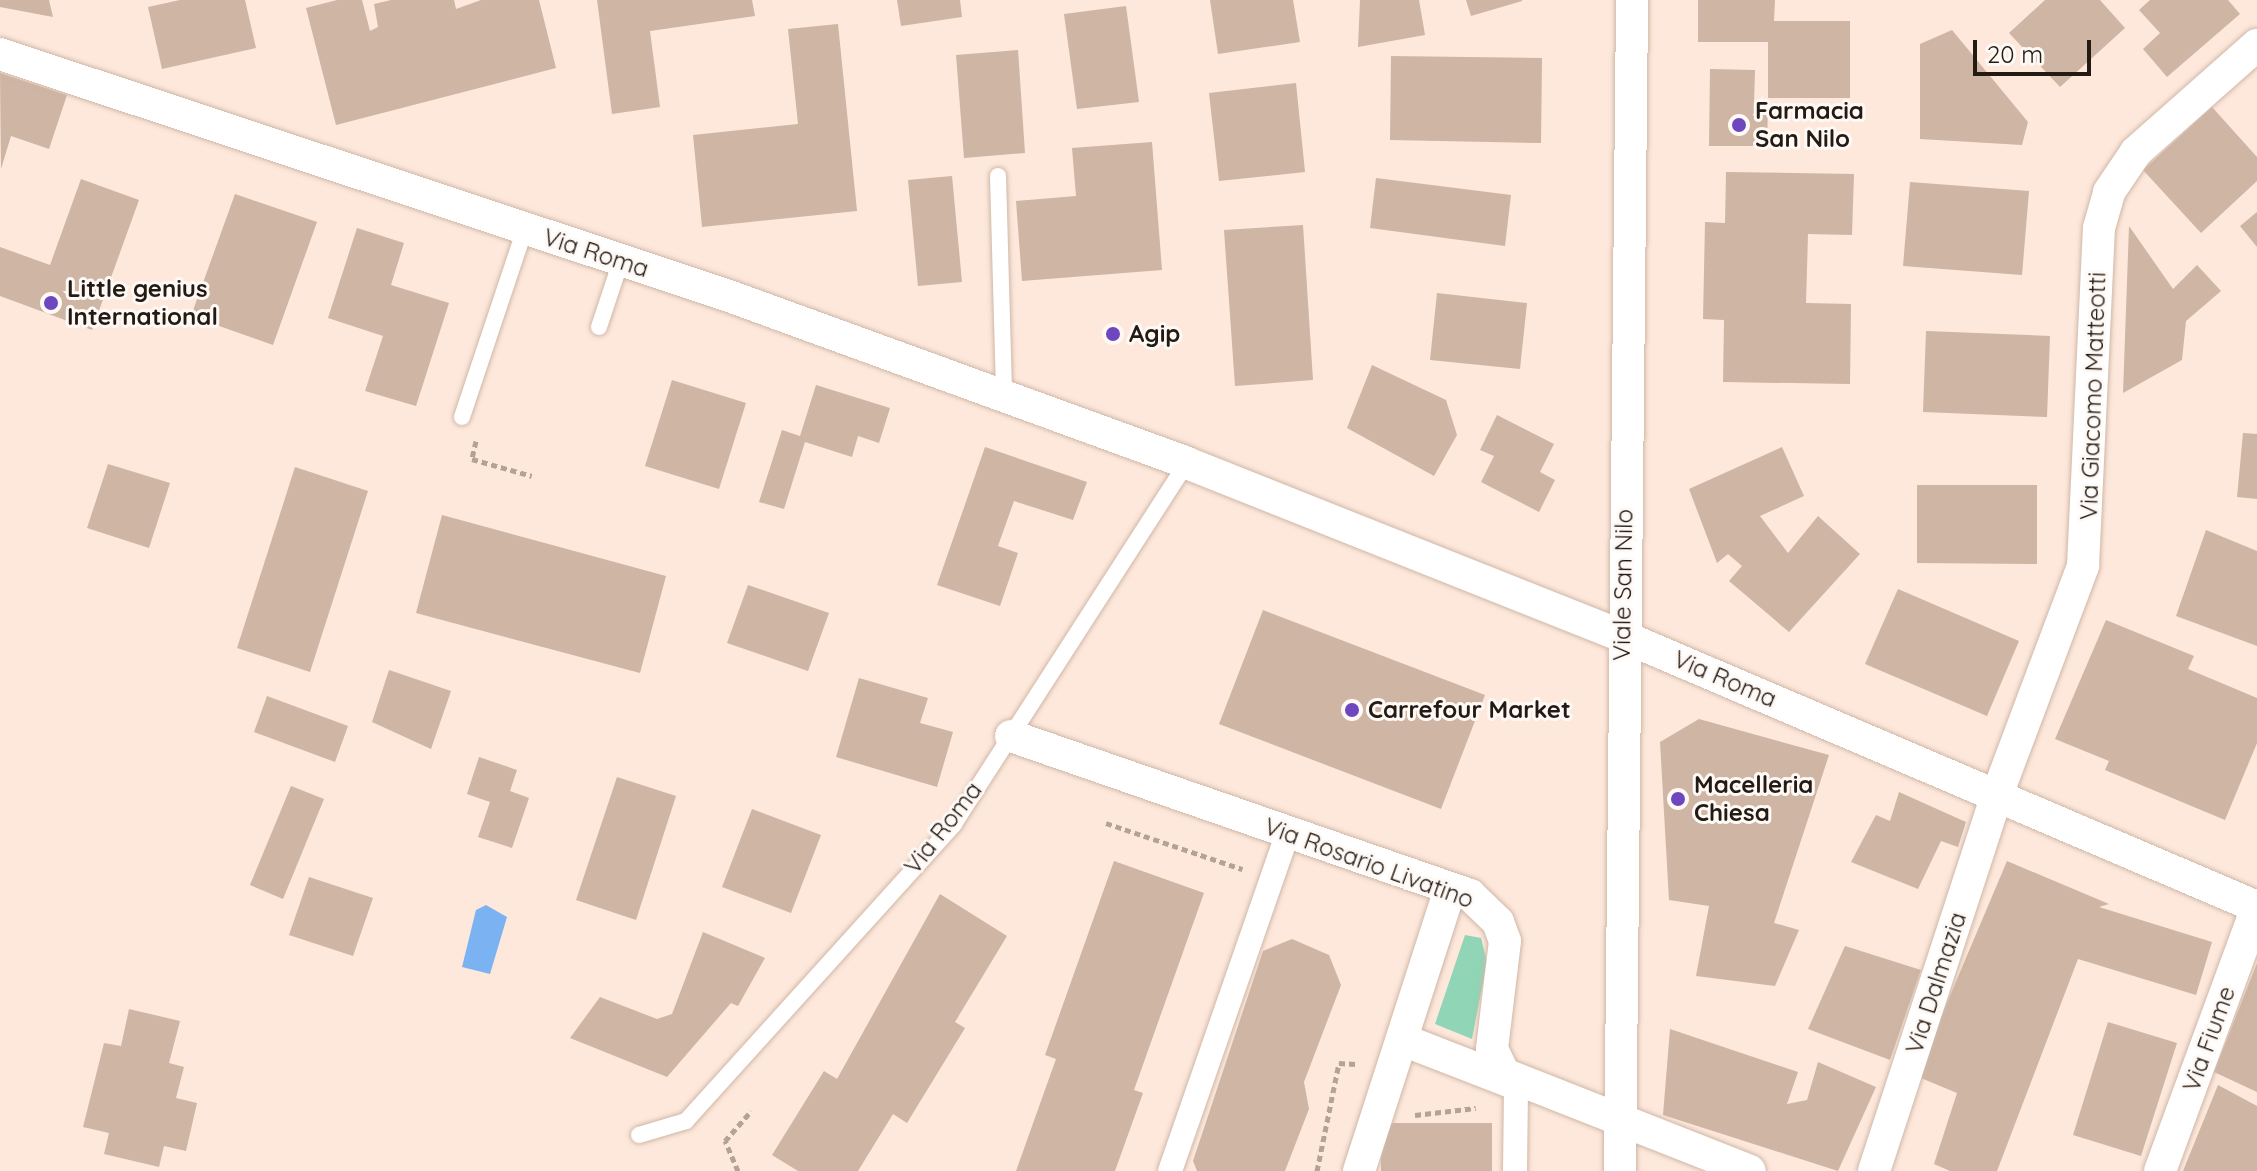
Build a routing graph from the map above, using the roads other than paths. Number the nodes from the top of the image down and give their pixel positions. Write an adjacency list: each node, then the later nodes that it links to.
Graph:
1 (1632, 0): 11 (street, Viale San Nilo)
2 (2257, 45): 13 (street, Via Giacomo Matteotti)
3 (0, 54): 5 (street, Via Roma)
4 (998, 176): 8 (lane)
5 (525, 229): 6 (street, Via Roma); 9 (lane)
6 (621, 261): 7 (lane); 8 (street, Via Roma)
7 (599, 327)
8 (1004, 396): 10 (street, Via Roma)
9 (462, 417)
10 (1187, 463): 11 (street, Via Roma); 12 (lane, Via Roma)
11 (1622, 636): 13 (street, Via Roma); 19 (street, Viale San Nilo)
12 (1011, 736): 14 (street, Via Rosario Livatino); 20 (lane, Via Roma)
13 (1997, 795): 16 (street, Via Roma); 26 (street, Via Dalmazia)
14 (1288, 833): 15 (street, Via Rosario Livatino); 21 (street)
15 (1450, 890): 17 (street); 18 (street, Via Rosario Livatino)
16 (2257, 907): 27 (street, Via Fiume)
17 (1403, 1040): 18 (street); 22 (street)
18 (1515, 1094): 19 (street); 23 (street)
19 (1620, 1124): 24 (street, Viale San Nilo); 25 (street)
20 (639, 1135)
21 (1170, 1171)
22 (1359, 1171)
23 (1515, 1171)
24 (1620, 1171)
25 (1750, 1171)
26 (1874, 1171)
27 (2160, 1171)

